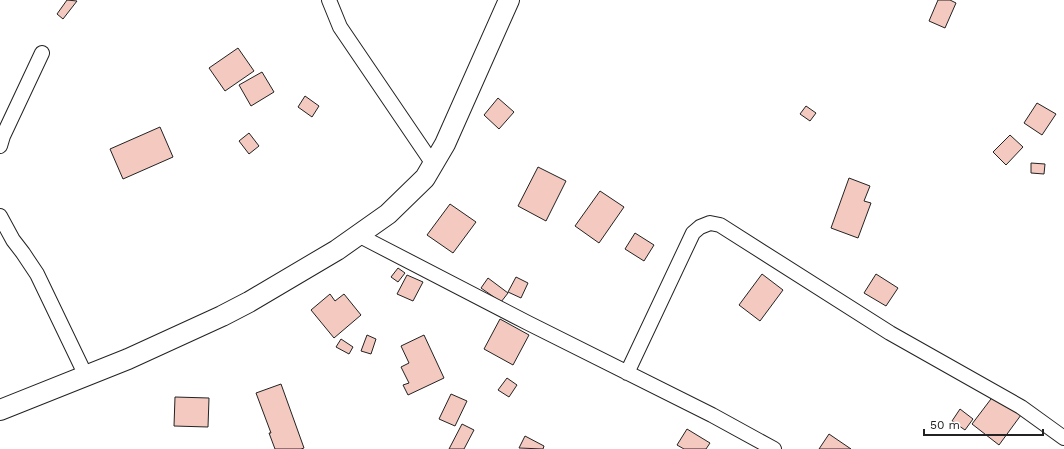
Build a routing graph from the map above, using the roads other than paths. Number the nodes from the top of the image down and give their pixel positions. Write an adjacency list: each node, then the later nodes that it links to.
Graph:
1 (329, 0): 5 (street)
2 (509, 0): 5 (street)
3 (42, 53): 4 (street)
4 (0, 146)
5 (433, 164): 7 (street)
6 (0, 216): 9 (street)
7 (358, 235): 8 (street); 9 (street)
8 (627, 373): 11 (street); 12 (street)
9 (86, 376): 10 (street)
10 (0, 410)
11 (1064, 438)
12 (774, 449)

